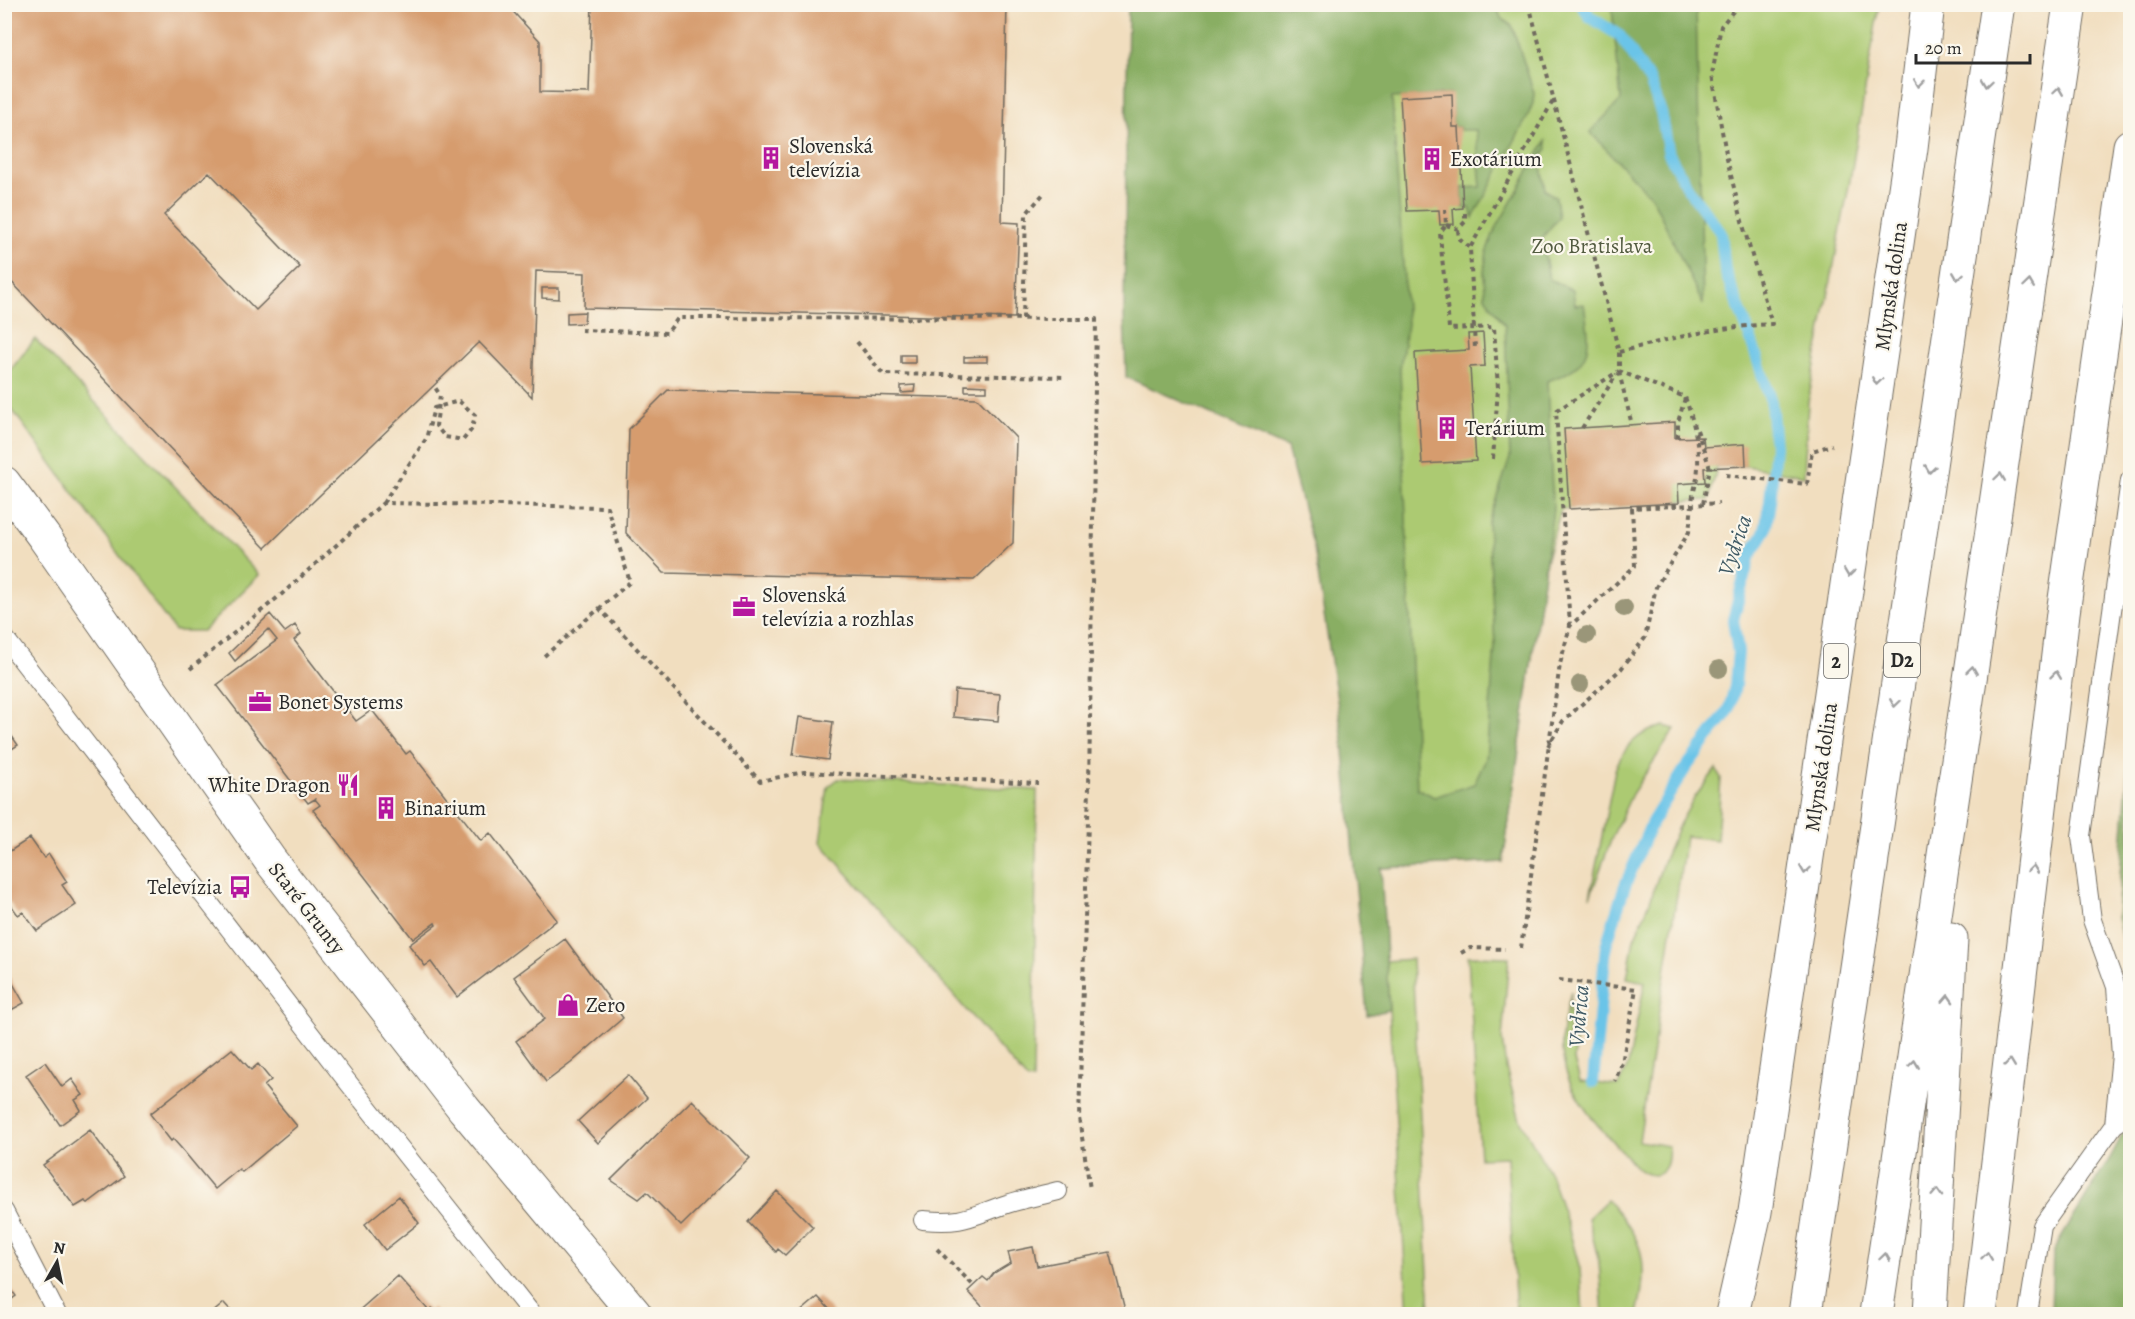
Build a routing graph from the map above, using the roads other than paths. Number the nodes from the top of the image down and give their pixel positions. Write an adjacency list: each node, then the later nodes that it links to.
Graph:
1 (1928, 4): 17 (main road, Mlynská dolina / 2, one-way to 17)
2 (1998, 4): 18 (main road, D2, one-way to 18)
3 (2070, 4): 8 (main road, one-way to 3)
4 (2130, 146): 21 (main road, one-way to 4)
5 (2130, 480): 10 (lane)
6 (4, 483): 16 (main road, Staré Grunty)
7 (4, 637): 15 (lane)
8 (1963, 728): 19 (main road, one-way to 8); 20 (main road, one-way to 8)
9 (2130, 1114): 10 (lane)
10 (2114, 1125): 22 (lane)
11 (1058, 1191): 13 (lane)
12 (4, 1211): 14 (lane)
13 (923, 1220)
14 (57, 1314)
15 (532, 1314)
16 (635, 1314)
17 (1732, 1314)
18 (1805, 1314)
19 (1876, 1314)
20 (1930, 1314)
21 (1980, 1314)
22 (2028, 1314)

